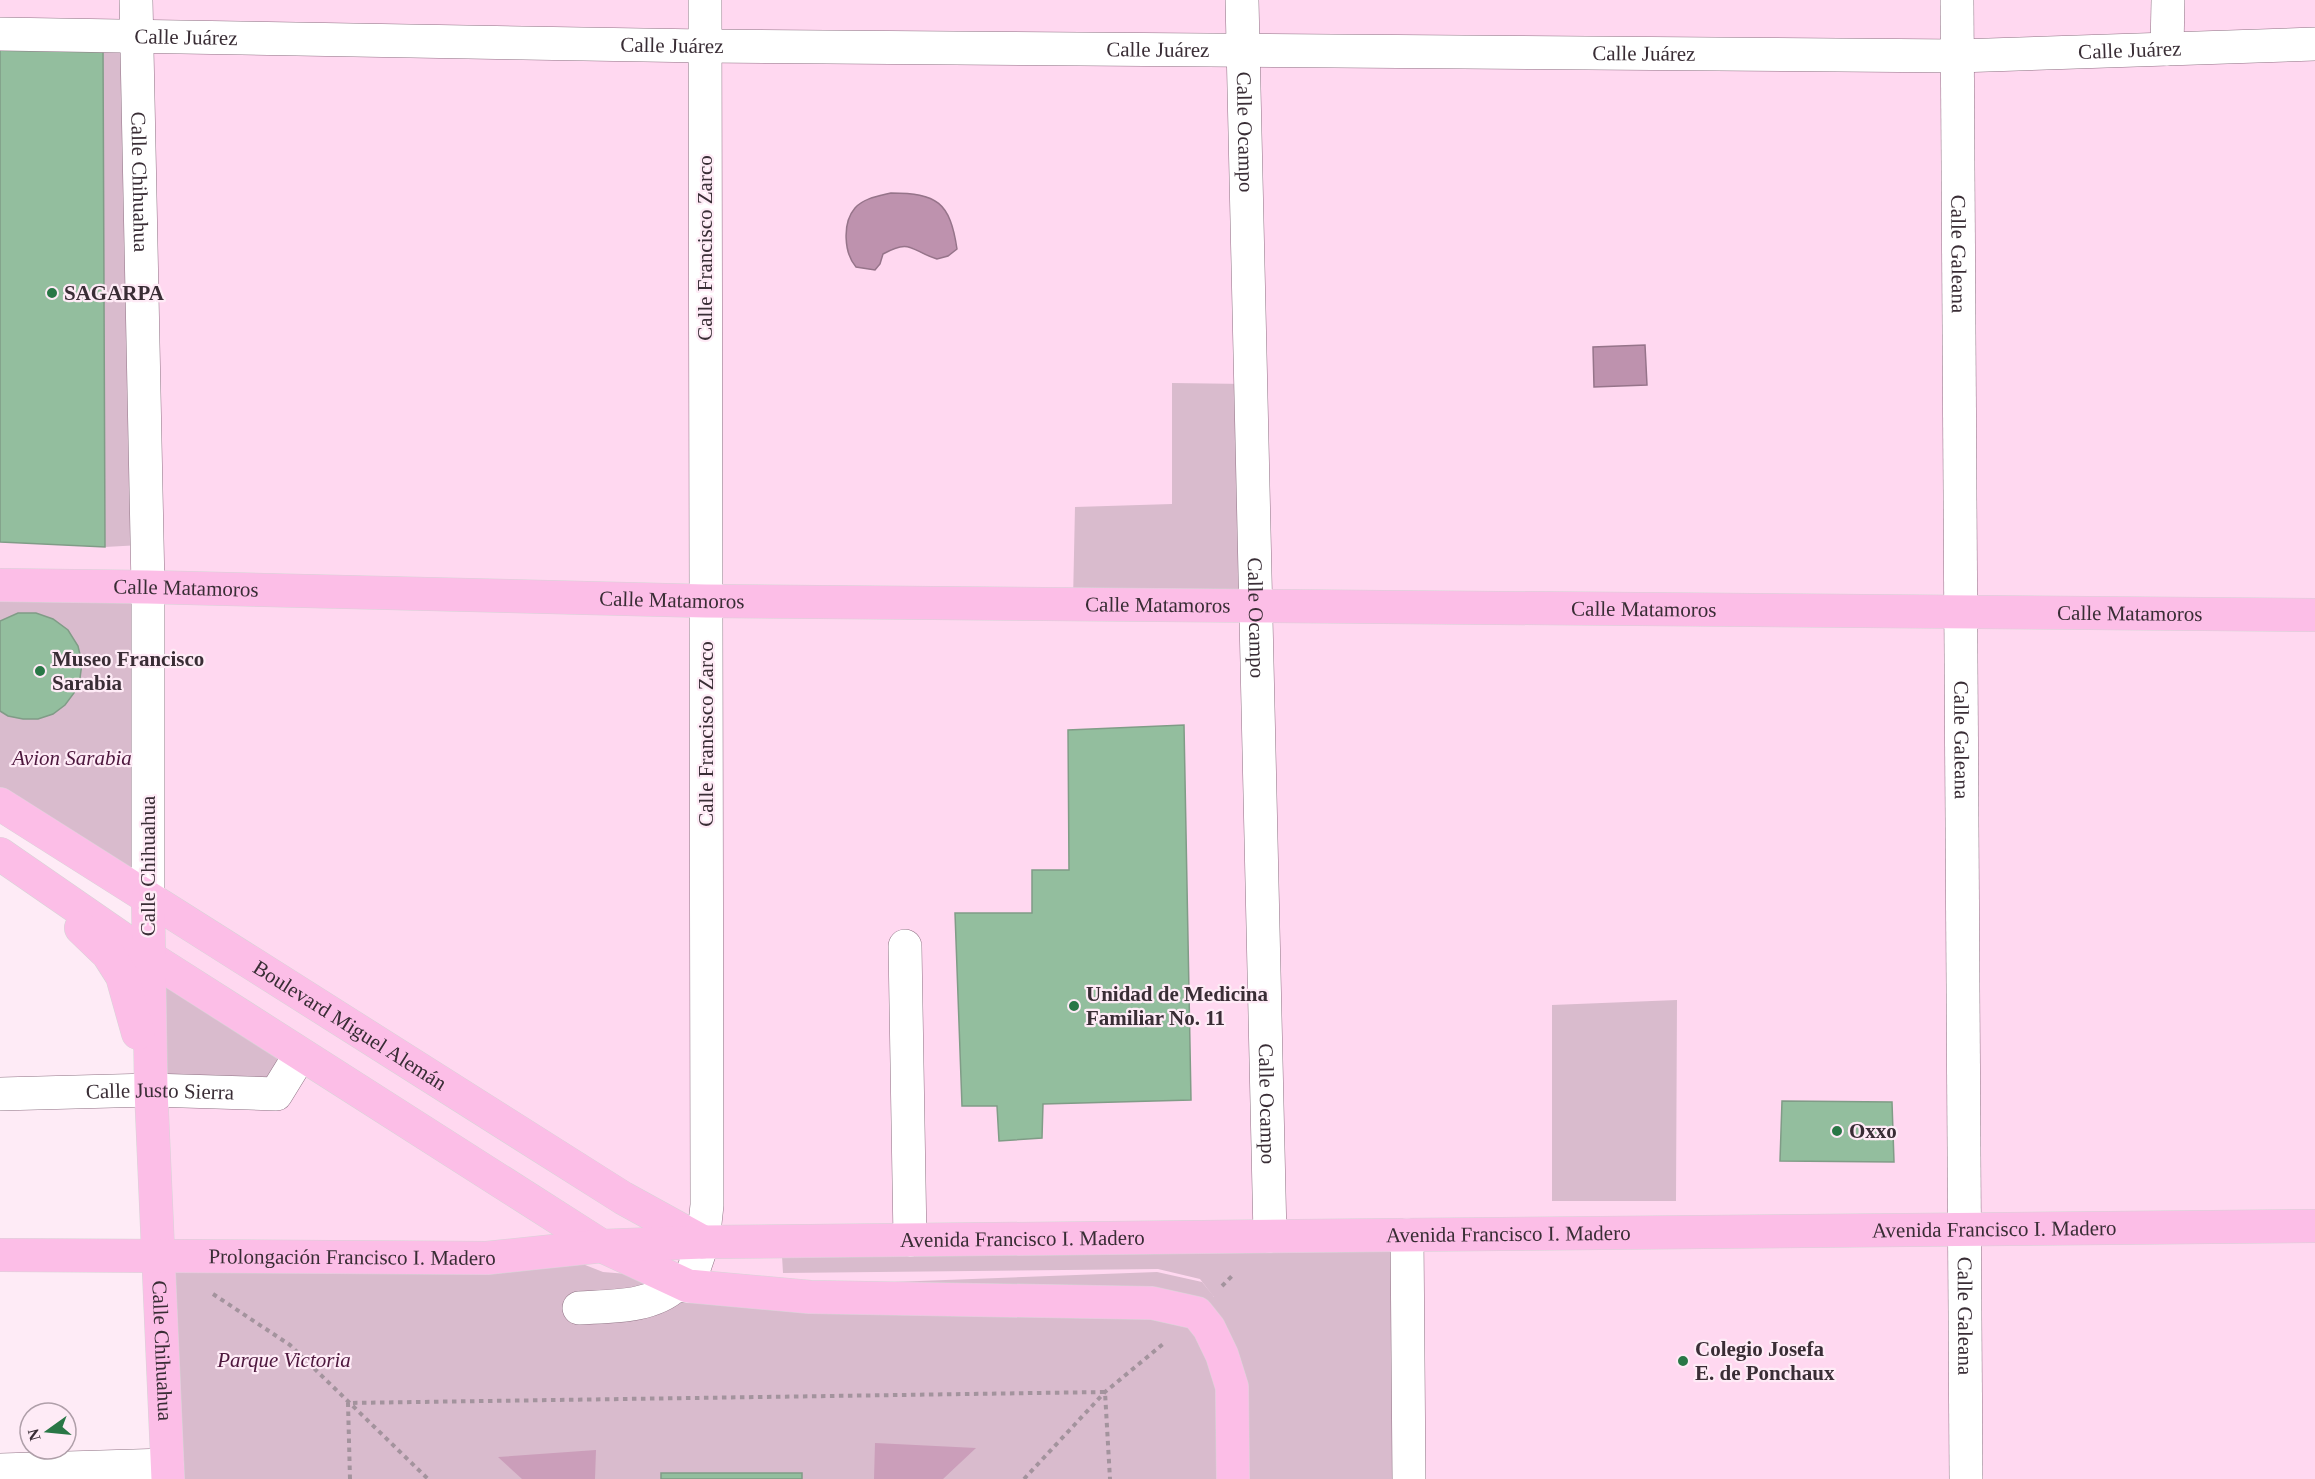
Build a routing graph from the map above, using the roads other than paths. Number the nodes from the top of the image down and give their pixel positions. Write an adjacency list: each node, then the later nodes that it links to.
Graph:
1 (136, 0): 7 (street, Calle Chihuahua)
2 (705, 0): 9 (street, Calle Francisco Zarco)
3 (1242, 0): 11 (street, Calle Ocampo)
4 (1957, 0): 12 (street, Calle Galeana)
5 (2168, 0): 10 (street)
6 (0, 34): 7 (street, Calle Juárez)
7 (136, 35): 9 (street, Calle Juárez); 14 (street, Calle Chihuahua)
8 (2315, 44): 10 (street, Calle Juárez)
9 (704, 46): 11 (street, Calle Juárez); 15 (street, Calle Francisco Zarco)
10 (2167, 49): 12 (street, Calle Juárez)
11 (1244, 50): 12 (street, Calle Juárez); 16 (street, Calle Ocampo)
12 (1958, 56): 17 (street, Calle Galeana)
13 (0, 585): 14 (main road, Calle Matamoros)
14 (148, 587): 15 (main road, Calle Matamoros); 21 (street, Calle Chihuahua)
15 (705, 601): 16 (main road, Calle Matamoros); 32 (street, Calle Francisco Zarco)
16 (1256, 605): 17 (main road, Calle Matamoros); 30 (street, Calle Ocampo)
17 (1961, 611): 18 (main road, Calle Matamoros); 28 (street, Calle Galeana)
18 (2315, 615)
19 (0, 804): 21 (main road, Boulevard Miguel Alemán)
20 (5, 857): 23 (main road); 25 (main road)
21 (148, 898): 23 (main road, Calle Chihuahua); 32 (main road, Boulevard Miguel Alemán)
22 (905, 946): 31 (street)
23 (149, 957): 24 (main road); 25 (main road, Calle Chihuahua)
24 (300, 1054): 25 (street, Calle Justo Sierra); 33 (main road)
25 (151, 1076): 26 (street, Calle Justo Sierra); 35 (main road, Calle Chihuahua)
26 (0, 1094)
27 (2315, 1226): 28 (main road, Avenida Francisco I. Madero)
28 (1964, 1229): 29 (main road, Avenida Francisco I. Madero); 42 (street, Calle Galeana)
29 (1407, 1235): 30 (main road, Avenida Francisco I. Madero); 41 (street)
30 (1270, 1236): 31 (main road, Avenida Francisco I. Madero)
31 (910, 1240): 32 (main road, Avenida Francisco I. Madero)
32 (703, 1242): 33 (main road, Prolongación Francisco I. Madero); 36 (street, Calle Francisco Zarco)
33 (602, 1246): 35 (main road, Prolongación Francisco I. Madero); 36 (main road)
34 (0, 1255): 35 (main road, Prolongación Francisco I. Madero)
35 (158, 1257): 39 (main road, Calle Chihuahua)
36 (688, 1286): 37 (street); 40 (main road)
37 (579, 1308)
38 (0, 1470): 39 (street)
39 (167, 1472)
40 (1233, 1479)
41 (1409, 1479)
42 (1966, 1479)

